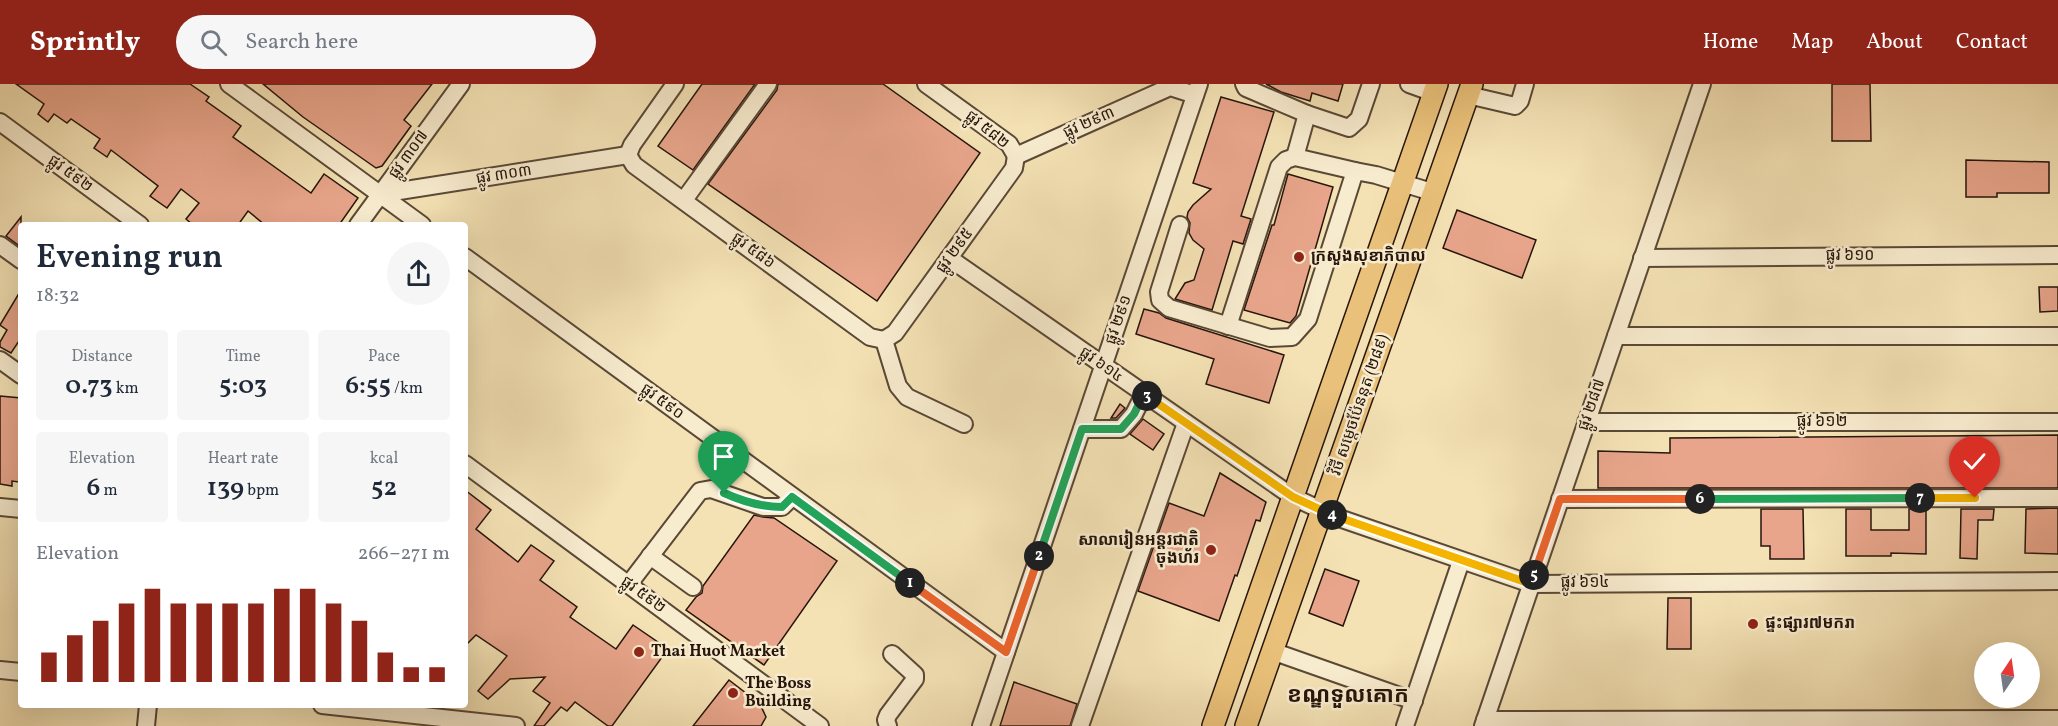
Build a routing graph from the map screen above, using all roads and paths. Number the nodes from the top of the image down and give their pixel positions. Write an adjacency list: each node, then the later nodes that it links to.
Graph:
1 (229, 84): 23 (street)
2 (461, 84): 23 (street, ផ្លូវ ៣០៧)
3 (675, 84): 17 (street)
4 (768, 84): 24 (street)
5 (926, 84): 18 (street, ផ្លូវ ៥៨២)
6 (1244, 84): 15 (street)
7 (1371, 84): 15 (street)
8 (1409, 84): 12 (street)
9 (1525, 84): 13 (street)
10 (1702, 84): 33 (street, ផ្លូវ ២៨៧)
11 (1170, 86): 14 (street, ផ្លូវ ២៩៣); 18 (street, ផ្លូវ ២៩៣)
12 (1436, 88): 21 (main road, វិថី សម្តេចប៉ែននុត (២៨៩))
13 (1470, 89): 22 (main road, វិថី សម្តេចប៉ែននុត (២៨៩))
14 (1197, 90): 42 (street, ផ្លូវ ២៩១)
15 (1307, 114): 19 (street)
16 (0, 122): 25 (street, ផ្លូវ ៥៩២)
17 (628, 155): 23 (street, ផ្លូវ ៣០៣); 24 (street, ផ្លូវ ៥៨៦)
18 (1016, 156): 32 (street, ផ្លូវ ២៩៥)
19 (1294, 157): 20 (street); 37 (street)
20 (1355, 171): 21 (street); 37 (street)
21 (1403, 182): 22 (street); 35 (main road, វិថី សម្តេចប៉ែននុត (២៨៩))
22 (1435, 193): 36 (main road, វិថី សម្តេចប៉ែននុត (២៨៩))
23 (380, 194): 26 (street, ផ្លូវ ៣០៧); 27 (street)
24 (684, 200): 40 (street, ផ្លូវ ៥៨៦)
25 (136, 222)
26 (360, 222)
27 (418, 222)
28 (1180, 225): 37 (street)
29 (0, 245): 31 (street)
30 (2058, 255): 33 (street, ផ្លូវ ៦១០)
31 (18, 258)
32 (949, 258): 40 (street, ផ្លូវ ២៩៥); 42 (street, ផ្លូវ ៦១៤)
33 (1642, 258): 38 (street, ផ្លូវ ២៨៧)
34 (468, 259): 51 (street, ផ្លូវ ៥៩០)
35 (1365, 291): 36 (main road); 52 (main road, វិថី សម្តេចប៉ែននុត (២៨៩))
36 (1396, 302): 57 (main road, វិថី សម្តេចប៉ែននុត (២៨៩))
37 (1228, 326)
38 (1616, 336): 39 (street); 45 (street, ផ្លូវ ២៨៧)
39 (2058, 336)
40 (884, 340): 48 (street)
41 (0, 360): 43 (street)
42 (1103, 366): 44 (street, ផ្លូវ ៦១៤); 49 (street, ផ្លូវ ២៩១)
43 (18, 373)
44 (1144, 394): 47 (street, ផ្លូវ ៦១៤); 49 (street)
45 (1586, 422): 46 (street, ផ្លូវ ៦១២); 54 (street, ផ្លូវ ២៨៧)
46 (2058, 422)
47 (1186, 423): 52 (street, ផ្លូវ ៦១៤); 80 (street)
48 (964, 424)
49 (1082, 429): 65 (street, ផ្លូវ ២៩១)
50 (468, 466): 62 (street, ផ្លូវ ៥៩២)
51 (792, 497): 58 (street); 65 (street, ផ្លូវ ៥៩០)
52 (1293, 497): 57 (street, ផ្លូវ ៦១៤); 81 (main road, វិថី សម្តេចប៉ែននុត (២៨៩))
53 (2058, 498): 54 (street)
54 (1560, 499): 61 (street, ផ្លូវ ២៨៧)
55 (0, 507): 56 (street)
56 (18, 509)
57 (1323, 511): 59 (street, ផ្លូវ ៦១៤); 64 (main road, វិថី សម្តេចប៉ែននុត (២៨៩))
58 (650, 556): 62 (street); 63 (street)
59 (1461, 561): 61 (street, ផ្លូវ ៦១៤); 69 (street)
60 (2058, 581): 61 (street, ផ្លូវ ៦១៤)
61 (1531, 584): 74 (street, ផ្លូវ ២៨៧)
62 (629, 585): 77 (street, ផ្លូវ ៥៩២)
63 (693, 586)
64 (1272, 651): 69 (street); 82 (main road, វិថី សម្តេចប៉ែននុត (២៨៩))
65 (1006, 652): 79 (street, ផ្លូវ ២៩១)
66 (892, 654): 78 (street)
67 (0, 670): 68 (street)
68 (18, 672)
69 (1414, 700): 83 (street)
70 (148, 708): 75 (street)
71 (375, 708): 72 (street)
72 (464, 713): 76 (street)
73 (2058, 719): 74 (street)
74 (1484, 723)
75 (146, 726)
76 (516, 726)
77 (820, 726)
78 (888, 726)
79 (981, 726)
80 (1080, 726)
81 (1213, 726)
82 (1246, 726)
83 (1405, 726)

